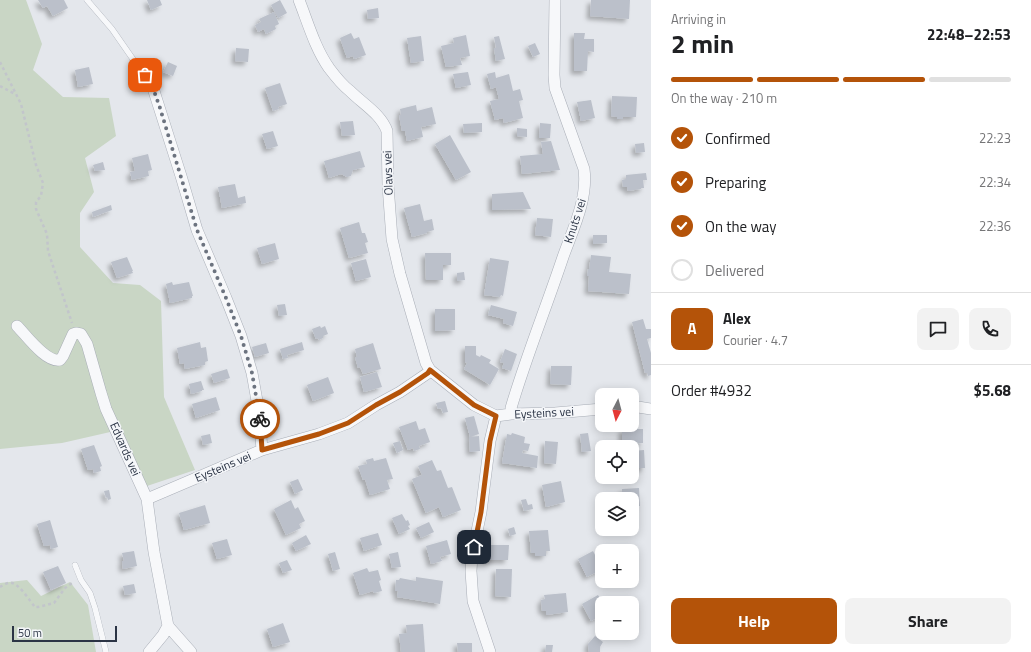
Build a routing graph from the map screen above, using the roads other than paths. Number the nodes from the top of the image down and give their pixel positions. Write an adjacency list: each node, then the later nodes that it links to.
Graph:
1 (87, 0): 4 (lane)
2 (299, 0): 6 (street, Olavs vei)
3 (555, 0): 10 (street, Knuts vei)
4 (153, 88): 12 (street)
5 (16, 326): 13 (street, Edvards vei)
6 (430, 370): 11 (street, Eysteins vei); 12 (street, Eysteins vei)
7 (639, 407): 8 (street)
8 (651, 409)
9 (595, 410): 10 (street, Eysteins vei)
10 (511, 414): 11 (street, Eysteins vei)
11 (496, 416): 19 (street)
12 (262, 450): 13 (street, Eysteins vei)
13 (147, 499): 15 (street, Edvards vei)
14 (75, 566): 16 (lane)
15 (168, 626): 17 (street); 18 (street)
16 (106, 652)
17 (149, 652)
18 (191, 652)
19 (490, 652)

